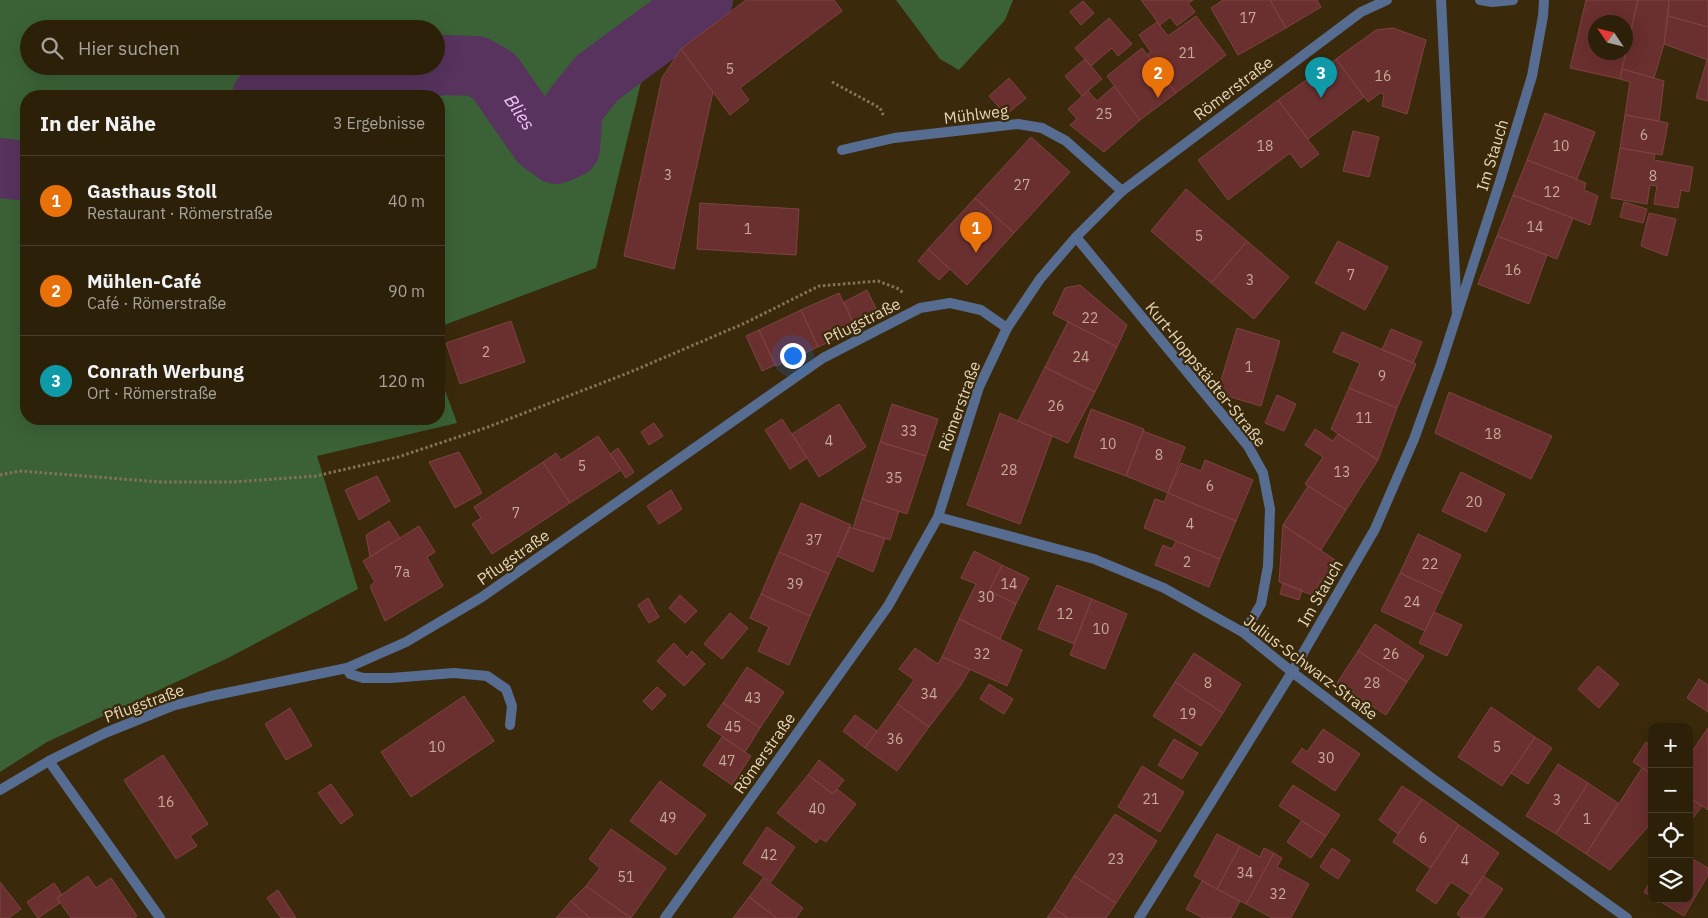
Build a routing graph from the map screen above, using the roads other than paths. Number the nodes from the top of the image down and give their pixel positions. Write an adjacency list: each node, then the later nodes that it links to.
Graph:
1 (1387, 0): 7 (street, Römerstraße)
2 (1441, 0): 9 (street, Im Stauch)
3 (1480, 0): 4 (street)
4 (1513, 0)
5 (1544, 0): 9 (street, Im Stauch)
6 (842, 150): 7 (street, Mühlweg)
7 (1122, 191): 8 (street, Römerstraße)
8 (1076, 237): 10 (street, Römerstraße); 12 (street, Kurt-Hoppstädter-Straße)
9 (1457, 315): 14 (street, Im Stauch)
10 (1007, 328): 11 (street, Römerstraße); 13 (street, Pflugstraße)
11 (938, 517): 12 (street, Julius-Schwarz-Straße); 19 (street, Römerstraße)
12 (1244, 632): 14 (street, Julius-Schwarz-Straße)
13 (347, 668): 15 (street); 16 (street, Pflugstraße)
14 (1292, 672): 20 (street, Im Stauch); 21 (street, Julius-Schwarz-Straße)
15 (510, 725)
16 (49, 761): 17 (street, Pflugstraße); 18 (street)
17 (0, 790)
18 (160, 918)
19 (665, 918)
20 (1139, 918)
21 (1627, 918)

